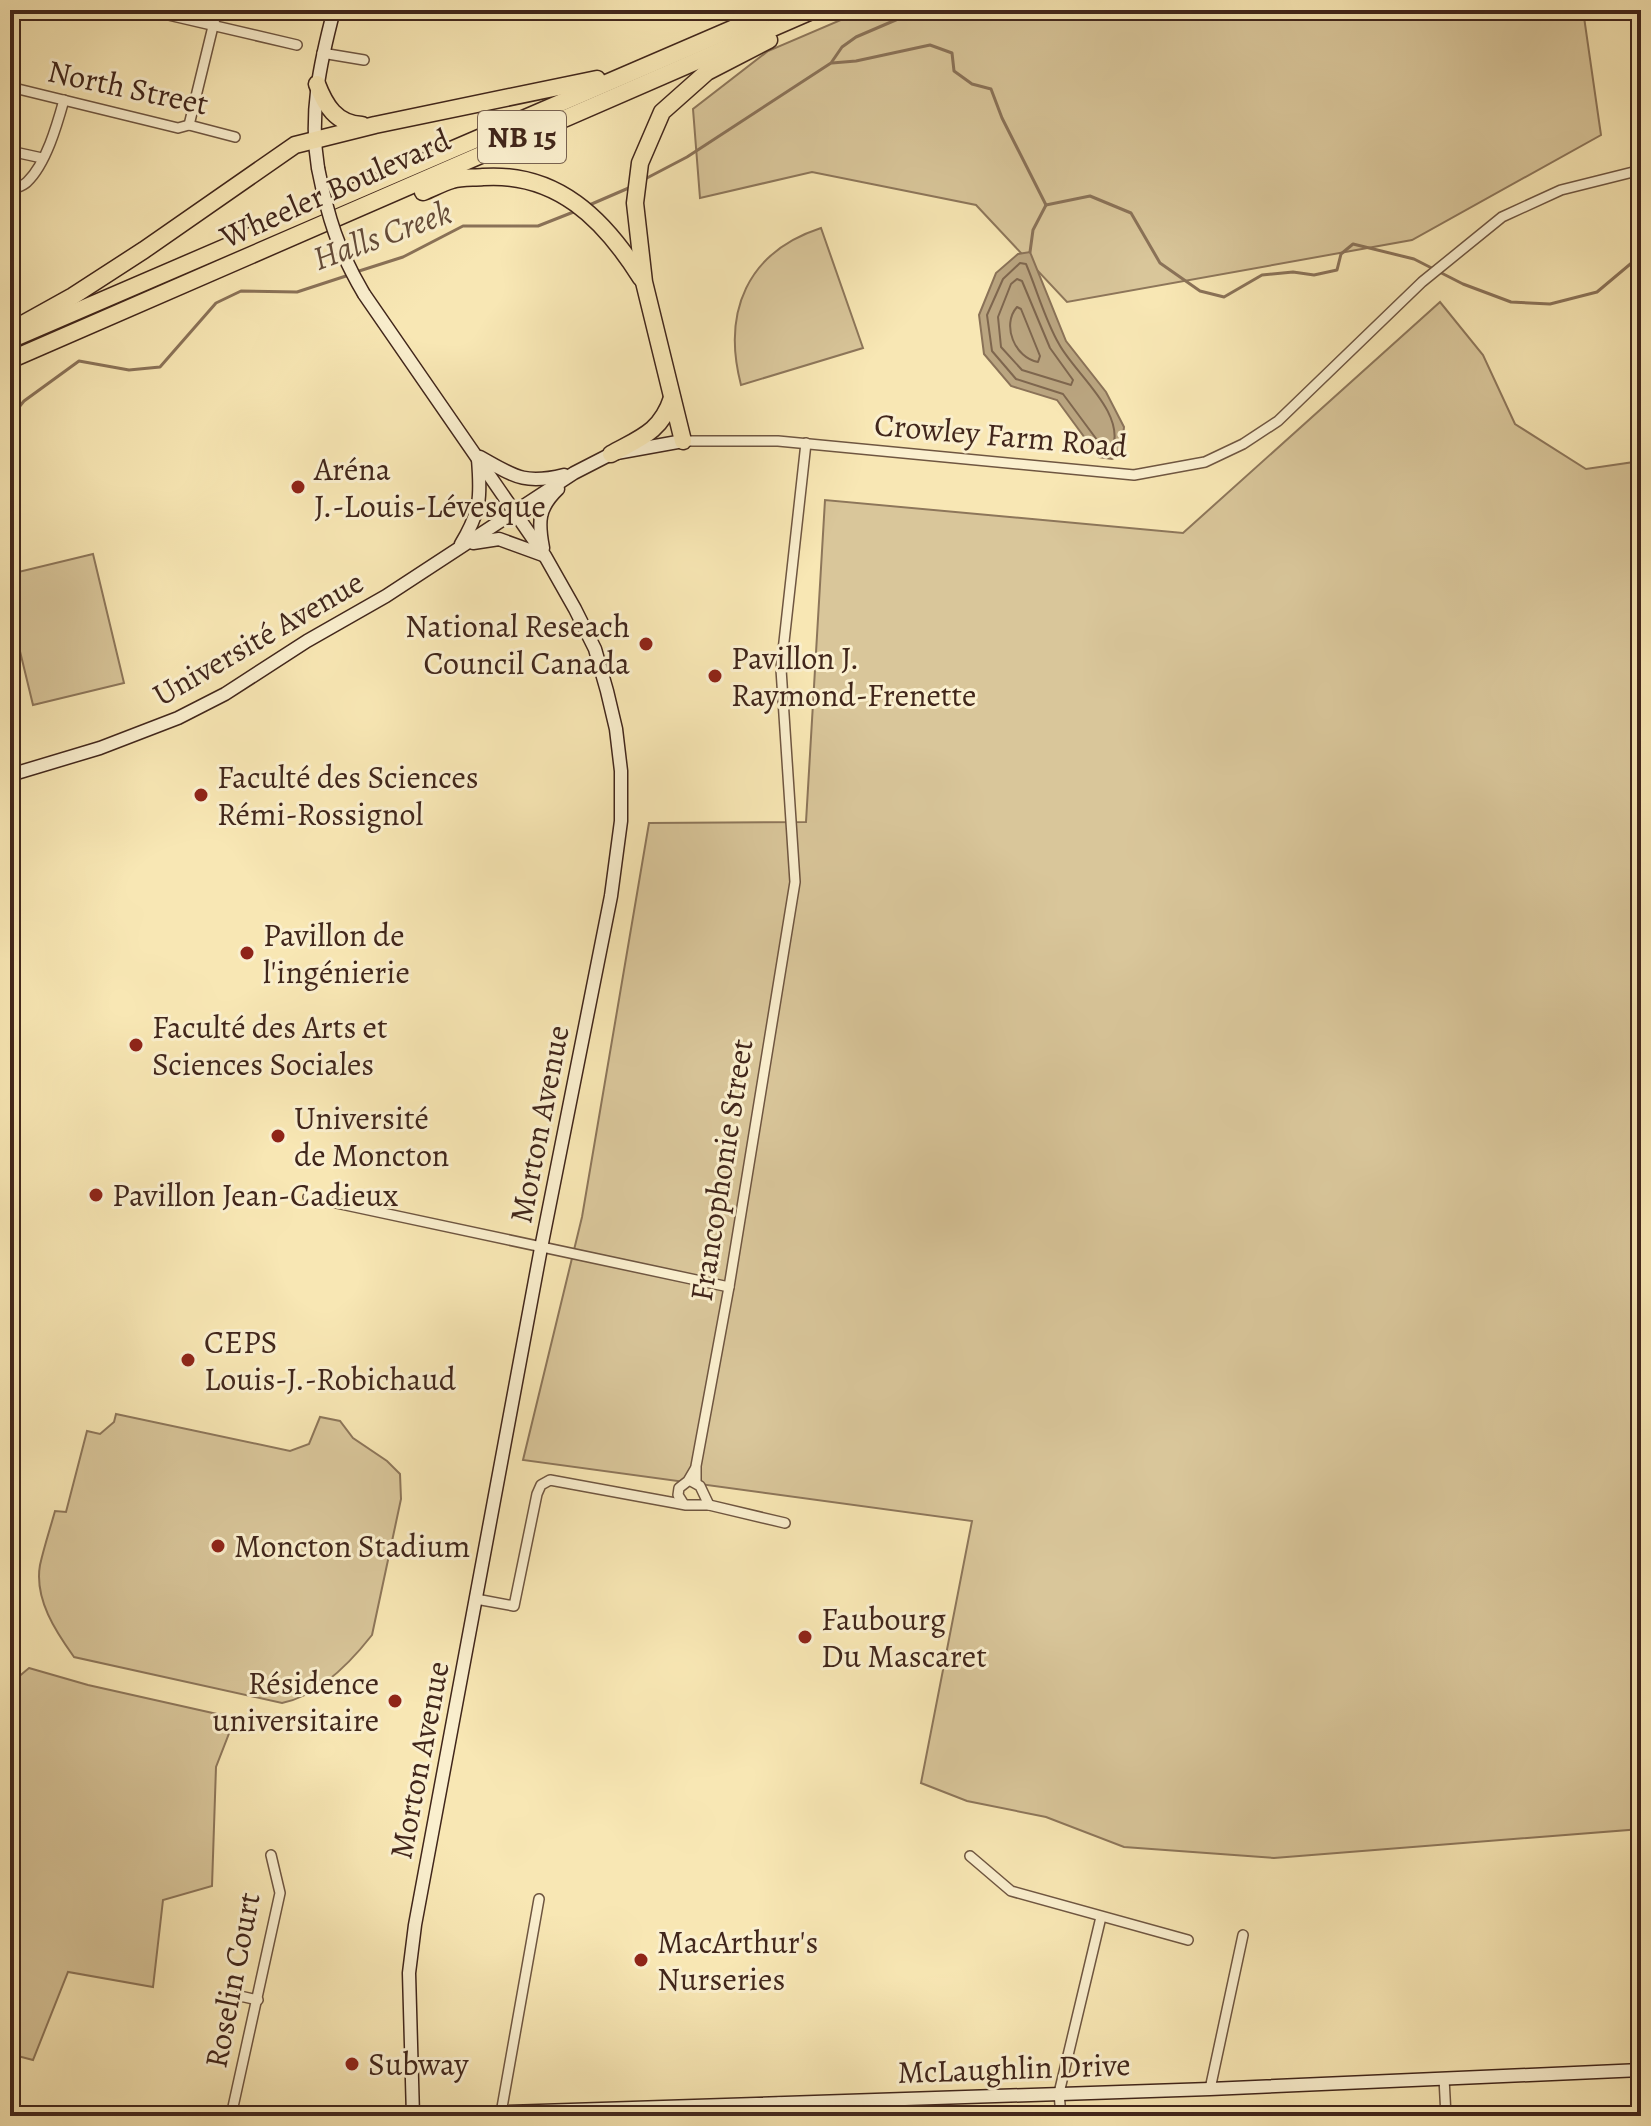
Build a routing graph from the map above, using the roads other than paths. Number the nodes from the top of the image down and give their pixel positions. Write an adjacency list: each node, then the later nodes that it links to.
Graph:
1 (147, 10): 8 (street)
2 (217, 10): 8 (street)
3 (334, 10): 10 (street, Morton Avenue)
4 (761, 10): 16 (highway)
5 (776, 10): 26 (highway, Wheeler Boulevard / NB 15)
6 (814, 10): 23 (highway, Wheeler Boulevard / NB 15)
7 (827, 10): 24 (highway)
8 (213, 26): 9 (street); 15 (street)
9 (297, 45)
10 (322, 53): 11 (street); 12 (street, Morton Avenue)
11 (364, 60)
12 (317, 84): 16 (highway); 18 (street, Morton Avenue)
13 (10, 87): 14 (street, North Street)
14 (64, 100): 15 (street, North Street); 20 (street)
15 (189, 125): 17 (street, North Street)
16 (375, 125): 18 (highway)
17 (235, 137)
18 (313, 141): 25 (highway); 32 (street, Morton Avenue, bridge)
19 (10, 151): 20 (street)
20 (42, 158): 22 (street)
21 (1641, 170): 30 (street, Crowley Farm Road)
22 (10, 191)
23 (229, 264): 24 (highway); 27 (highway, Wheeler Boulevard / NB 15)
24 (644, 282): 28 (highway)
25 (10, 331)
26 (10, 340)
27 (10, 360)
28 (672, 396): 29 (highway); 31 (highway)
29 (683, 441): 30 (street, Crowley Farm Road); 31 (street, Crowley Farm Road)
30 (806, 443): 40 (street, Francophonie Street)
31 (611, 454): 33 (street, Crowley Farm Road)
32 (477, 456): 33 (street); 34 (street, Morton Avenue); 35 (street)
33 (574, 473): 34 (street, Crowley Farm Road); 36 (street)
34 (514, 510): 35 (street, Université Avenue); 36 (street, Morton Avenue)
35 (459, 548): 36 (street); 37 (street, Université Avenue)
36 (545, 556): 39 (street, Morton Avenue)
37 (10, 775)
38 (308, 1197): 39 (street)
39 (541, 1248): 40 (street); 45 (street, Morton Avenue)
40 (729, 1287): 41 (street, Francophonie Street)
41 (692, 1482): 42 (street); 43 (street, Francophonie Street)
42 (699, 1499): 43 (street); 44 (street)
43 (677, 1500): 45 (street)
44 (785, 1523)
45 (476, 1599): 64 (street, Morton Avenue)
46 (271, 1855): 53 (street, Roselin Court)
47 (970, 1856): 49 (street)
48 (539, 1899): 60 (street)
49 (1101, 1917): 51 (street); 57 (street)
50 (1243, 1935): 56 (street)
51 (1188, 1940)
52 (240, 1996): 53 (street)
53 (258, 2000): 62 (street, Roselin Court)
54 (1641, 2070): 55 (street, McLaughlin Drive)
55 (1444, 2078): 56 (street, McLaughlin Drive); 67 (street)
56 (1210, 2089): 57 (street, McLaughlin Drive)
57 (1059, 2093): 58 (street, McLaughlin Drive); 66 (street)
58 (779, 2102): 59 (street, McLaughlin Drive); 65 (street)
59 (650, 2112): 61 (street, McLaughlin Drive)
60 (501, 2113): 61 (street, McLaughlin Drive); 64 (street, McLaughlin Drive)
61 (546, 2113)
62 (231, 2116)
63 (389, 2116): 64 (street, McLaughlin Drive)
64 (413, 2116)
65 (779, 2116)
66 (1061, 2116)
67 (1446, 2116)

